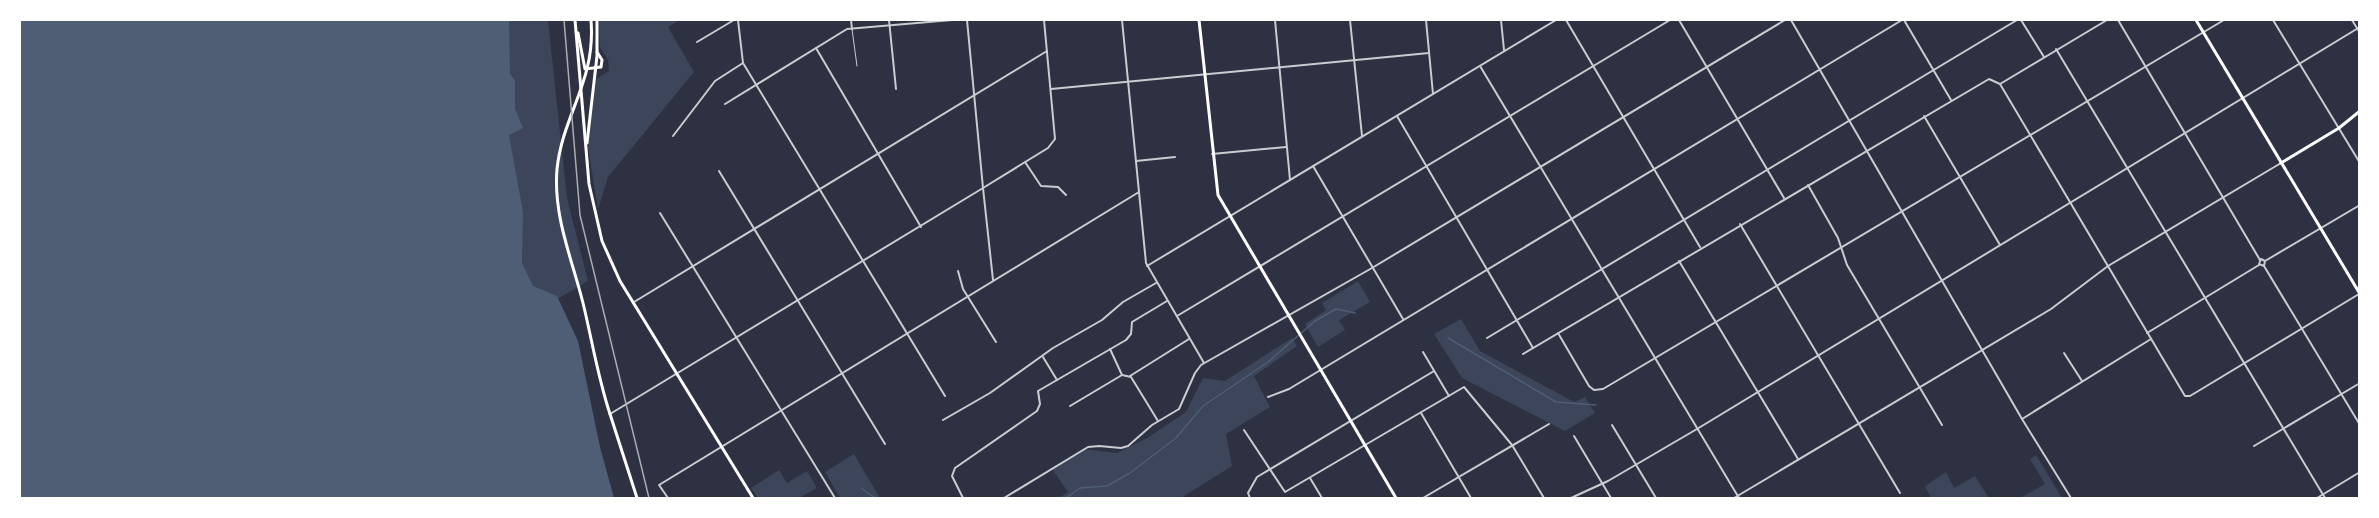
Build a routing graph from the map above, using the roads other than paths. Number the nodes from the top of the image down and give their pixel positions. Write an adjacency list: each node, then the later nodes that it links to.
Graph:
1 (575, 20): 32 (main road)
2 (591, 20): 192 (main road)
3 (597, 20): 53 (main road)
4 (736, 20): 37 (street); 45 (street)
5 (852, 20): 34 (street)
6 (889, 20): 31 (street)
7 (952, 20): 31 (street)
8 (967, 20): 63 (street)
9 (1044, 20): 40 (street)
10 (1122, 20): 57 (street)
11 (1199, 20): 56 (main road)
12 (1275, 20): 50 (street)
13 (1350, 20): 44 (street)
14 (1426, 20): 42 (street)
15 (1501, 20): 41 (street)
16 (1556, 20): 41 (street)
17 (1566, 20): 47 (street)
18 (1670, 20): 47 (street)
19 (1678, 20): 51 (street)
20 (1785, 20): 51 (street)
21 (1791, 20): 54 (street)
22 (1903, 20): 54 (street); 55 (street)
23 (2017, 20): 55 (street)
24 (2021, 20): 43 (street)
25 (2107, 20): 39 (street)
26 (2118, 20): 52 (street)
27 (2196, 20): 35 (main road)
28 (2224, 20): 35 (street)
29 (2273, 20): 46 (street)
30 (2352, 20): 33 (street)
31 (890, 25): 34 (street); 60 (street)
32 (576, 28): 53 (main road); 80 (main road)
33 (2358, 28): 36 (street); 46 (street)
34 (852, 29): 38 (street); 48 (lane)
35 (2203, 32): 52 (street); 64 (main road)
36 (2360, 33)
37 (697, 42)
38 (816, 48): 59 (street); 84 (street)
39 (2056, 50): 43 (street); 66 (street)
40 (1047, 51): 61 (street); 63 (street)
41 (1504, 51): 49 (street)
42 (1429, 53): 44 (street); 62 (street)
43 (2044, 57): 58 (street)
44 (1354, 60): 50 (street); 79 (street)
45 (743, 63): 59 (street); 77 (street)
46 (2300, 63): 64 (street); 75 (street)
47 (1593, 65): 70 (street); 72 (street)
48 (857, 66)
49 (1480, 66): 62 (street); 70 (street)
50 (1279, 67): 56 (street); 81 (street)
51 (1707, 67): 72 (street); 73 (street)
52 (2145, 67): 66 (street); 76 (street)
53 (595, 69): 80 (main road)
54 (1820, 69): 73 (street); 74 (street)
55 (1934, 70): 65 (street); 74 (street)
56 (1205, 75): 57 (street); 83 (main road)
57 (1128, 82): 61 (street); 86 (street)
58 (2000, 84): 65 (street); 78 (street)
59 (757, 85): 67 (street); 101 (street)
60 (896, 89)
61 (1051, 89): 87 (street)
62 (1433, 94): 69 (street)
63 (974, 97): 84 (street); 100 (street)
64 (2242, 98): 76 (street); 88 (main road)
65 (1952, 100): 71 (street)
66 (2087, 101): 78 (street); 93 (street)
67 (725, 105)
68 (2360, 111): 75 (main road)
69 (1397, 116): 79 (street); 91 (street)
70 (1510, 116): 91 (street); 92 (street)
71 (1924, 116): 82 (street); 97 (street)
72 (1623, 117): 92 (street); 94 (street)
73 (1737, 119): 94 (street); 95 (street)
74 (1851, 120): 82 (street); 95 (street)
75 (2339, 128): 88 (main road); 89 (street)
76 (2184, 133): 93 (street); 104 (street)
77 (674, 136)
78 (2030, 136): 97 (street); 106 (street)
79 (1362, 137): 90 (street)
80 (586, 147): 146 (main road)
81 (1286, 147): 83 (street); 98 (street)
82 (1868, 149): 99 (street); 108 (street)
83 (1212, 154): 110 (main road)
84 (879, 155): 101 (street); 116 (street)
85 (1175, 157): 86 (street)
86 (1135, 161): 102 (street)
87 (1025, 162): 100 (street); 103 (street)
88 (2281, 163): 104 (street); 117 (main road)
89 (2360, 164)
90 (1313, 166): 98 (street); 111 (street)
91 (1426, 166): 111 (street); 112 (street)
92 (1540, 167): 112 (street); 113 (street)
93 (2127, 168): 106 (street); 119 (street)
94 (1654, 169): 113 (street); 114 (street)
95 (1767, 170): 105 (street); 114 (street)
96 (719, 171): 118 (street)
97 (1960, 177): 108 (street); 120 (street)
98 (1290, 180): 110 (street)
99 (1808, 185): 105 (street); 122 (street)
100 (983, 188): 116 (street); 138 (street)
101 (820, 190): 118 (street); 126 (street)
102 (1139, 192): 129 (street); 138 (street)
103 (1066, 195)
104 (2223, 198): 119 (street); 123 (street)
105 (1784, 199): 115 (street)
106 (2071, 202): 120 (street); 131 (street)
107 (2360, 205): 117 (street)
108 (1903, 212): 122 (street); 137 (street)
109 (660, 213): 128 (street)
110 (1230, 216): 129 (street); 130 (main road)
111 (1343, 216): 130 (street); 133 (street)
112 (1456, 217): 133 (street); 134 (street)
113 (1571, 219): 134 (street); 135 (street)
114 (1684, 220): 121 (street); 135 (street)
115 (1740, 224): 121 (street); 140 (street)
116 (921, 227): 126 (street)
117 (2320, 229): 125 (street); 141 (main road)
118 (755, 230): 128 (street); 147 (street)
119 (2166, 232): 131 (street); 144 (street)
120 (2000, 244): 137 (street)
121 (1700, 248): 124 (street)
122 (1841, 249): 140 (street); 150 (street)
123 (2260, 260): 125 (street); 127 (street)
124 (1679, 261): 143 (street); 153 (street)
125 (2265, 261): 132 (street)
126 (863, 262): 147 (street); 155 (street)
127 (2259, 265): 132 (street); 144 (street)
128 (694, 266): 146 (street); 159 (street)
129 (1147, 266): 139 (street)
130 (1260, 266): 148 (street); 149 (main road)
131 (2108, 266): 157 (street); 165 (street)
132 (2264, 266): 154 (street)
133 (1372, 268): 149 (street); 151 (street)
134 (1487, 269): 151 (street); 152 (street)
135 (1602, 270): 143 (street); 152 (street)
136 (958, 271): 142 (street)
137 (1942, 280): 150 (street); 165 (street)
138 (993, 281): 142 (street)
139 (1156, 283): 145 (street); 170 (street)
140 (1778, 287): 153 (street); 169 (street)
141 (2359, 294): 154 (street)
142 (967, 296): 155 (street); 162 (street)
143 (1618, 297): 156 (street); 171 (street)
144 (2205, 297): 157 (street); 173 (street)
145 (1167, 301): 148 (street); 164 (street)
146 (634, 302): 177 (main road)
147 (798, 302): 159 (street); 176 (street)
148 (1176, 316): 160 (street)
149 (1289, 317): 172 (street); 174 (main road)
150 (1878, 318): 169 (street); 183 (street)
151 (1403, 320): 174 (street)
152 (1517, 321): 158 (street); 163 (street)
153 (1717, 323): 171 (street); 184 (street)
154 (2302, 328): 173 (street); 185 (street)
155 (906, 333): 176 (street); 186 (street)
156 (1558, 333): 163 (street); 171 (street)
157 (2147, 333): 161 (street)
158 (1488, 338)
159 (738, 339): 177 (street); 190 (street)
160 (1190, 339): 172 (street); 179 (street)
161 (2151, 339): 173 (street); 181 (street)
162 (996, 342)
163 (1533, 348): 168 (street)
164 (1110, 349): 178 (street); 180 (street)
165 (1982, 350): 183 (street); 193 (street)
166 (1423, 352): 175 (street)
167 (2064, 353): 181 (street)
168 (1523, 354)
169 (1818, 356): 184 (street); 197 (street)
170 (1043, 357): 180 (street); 194 (street)
171 (1656, 360): 202 (street)
172 (1204, 363): 195 (street)
173 (2244, 363): 203 (street)
174 (1320, 369): 188 (street); 196 (main road)
175 (1434, 371): 187 (street); 196 (street)
176 (842, 373): 190 (street); 206 (street)
177 (678, 375): 192 (street); 208 (main road)
178 (1122, 375): 179 (street); 189 (street)
179 (1130, 376): 195 (street)
180 (1056, 380): 224 (street)
181 (2082, 382): 193 (street)
182 (2360, 383): 185 (street)
183 (1919, 388): 197 (street); 200 (street)
184 (1758, 392): 202 (street); 211 (street)
185 (2341, 394): 201 (street); 203 (street)
186 (945, 396)
187 (1449, 396): 191 (street); 207 (street)
188 (1268, 397)
189 (1070, 406)
190 (781, 410): 208 (street); 223 (street)
191 (1421, 413): 210 (street); 215 (street)
192 (610, 414): 220 (main road)
193 (2022, 419): 236 (street)
194 (943, 420)
195 (1158, 421): 225 (street)
196 (1350, 421): 210 (main road); 213 (street)
197 (1858, 423): 211 (street); 218 (street)
198 (1549, 424): 207 (street)
199 (1612, 425): 212 (street)
200 (1942, 425)
201 (2360, 425)
202 (1697, 429): 212 (street); 235 (street)
203 (2283, 429): 209 (street); 219 (street)
204 (1244, 430): 213 (street)
205 (1574, 436): 217 (street)
206 (885, 444)
207 (1512, 445): 215 (street); 231 (street)
208 (721, 446): 221 (street); 222 (main road)
209 (2254, 446)
210 (1365, 447): 216 (street); 228 (main road)
211 (1798, 460): 235 (street)
212 (1636, 465): 217 (street); 234 (street)
213 (1269, 469): 216 (street); 226 (street)
214 (2360, 472): 219 (street)
215 (1458, 477): 229 (street); 230 (street)
216 (1310, 478): 227 (street)
217 (1601, 483): 232 (street); 233 (street)
218 (1900, 493)
219 (2324, 497): 237 (street)
220 (637, 498)
221 (668, 498)
222 (753, 498)
223 (835, 498)
224 (963, 498)
225 (1004, 498)
226 (1250, 498)
227 (1323, 498)
228 (1396, 498)
229 (1423, 498)
230 (1471, 498)
231 (1544, 498)
232 (1571, 498)
233 (1611, 498)
234 (1656, 498)
235 (1737, 498)
236 (2071, 498)
237 (2317, 498)

